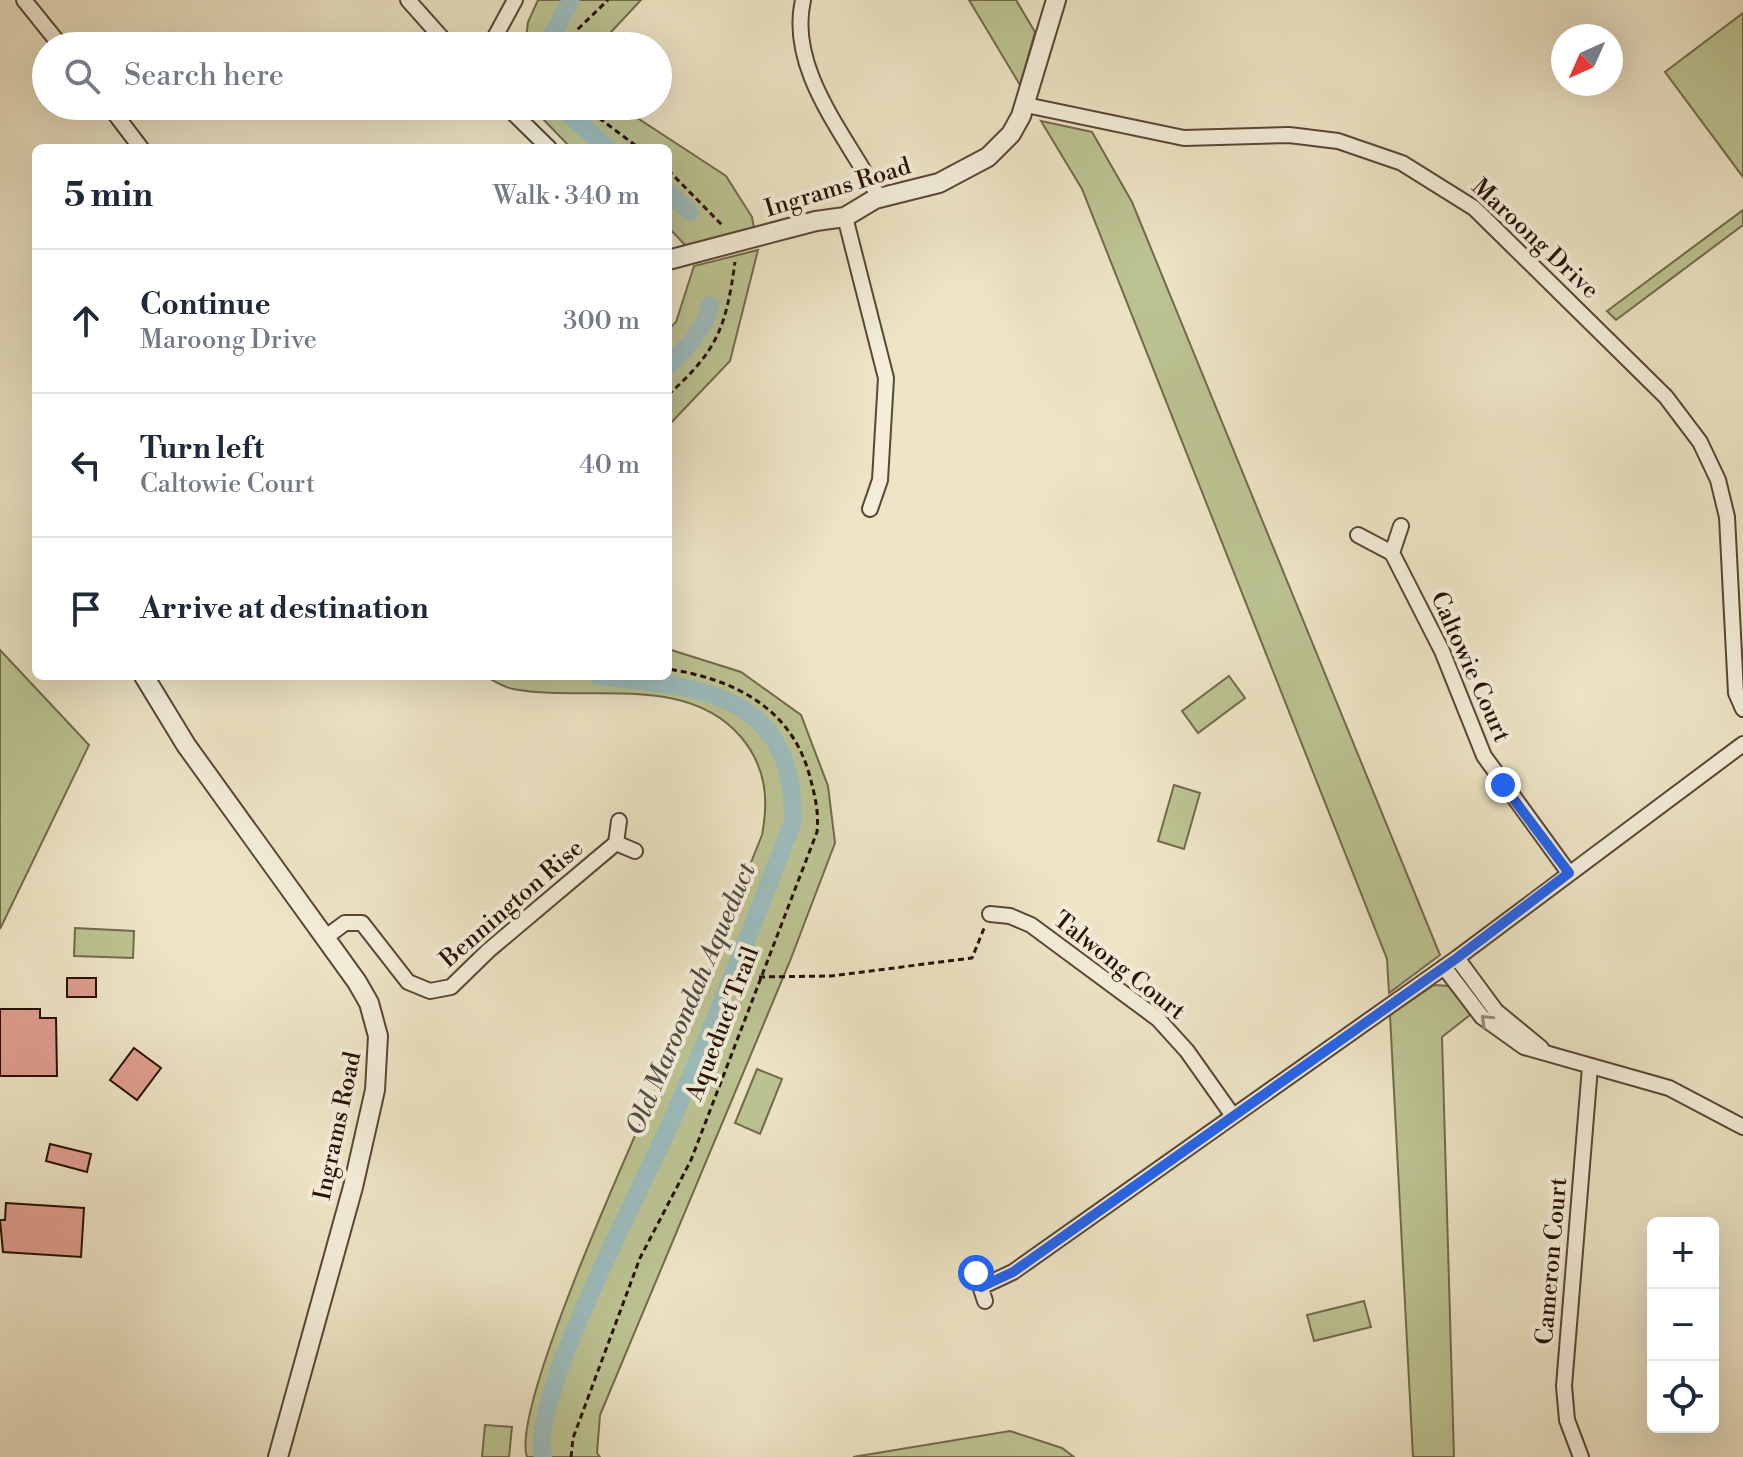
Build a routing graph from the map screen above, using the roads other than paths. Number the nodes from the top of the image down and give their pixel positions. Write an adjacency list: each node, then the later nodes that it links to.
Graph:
1 (24, 0): 6 (street)
2 (408, 0): 7 (street)
3 (515, 0): 8 (street)
4 (803, 0): 14 (street)
5 (1056, 0): 9 (street, Ingrams Road)
6 (50, 32)
7 (437, 32)
8 (498, 32)
9 (1026, 105): 14 (street, Ingrams Road); 22 (street, Maroong Drive)
10 (120, 120): 12 (street)
11 (520, 120): 13 (street)
12 (138, 144)
13 (545, 144)
14 (879, 198): 15 (street, Ingrams Road)
15 (845, 217): 16 (street, Ingrams Road); 17 (street)
16 (672, 259)
17 (870, 509)
18 (1401, 526): 20 (street)
19 (1358, 535): 20 (street)
20 (1392, 553): 27 (street, Caltowie Court)
21 (146, 680): 29 (street, Ingrams Road)
22 (1743, 709)
23 (1743, 744): 27 (street)
24 (619, 821): 25 (street, Bennington Rise)
25 (616, 843): 26 (street, Bennington Rise); 29 (street, Bennington Rise)
26 (635, 851)
27 (1569, 873): 30 (street)
28 (990, 914): 34 (street, Talwong Court)
29 (326, 937): 37 (street, Ingrams Road)
30 (1457, 958): 31 (street); 32 (street)
31 (1444, 967): 32 (street, one-way to 31); 34 (street)
32 (1544, 1052): 33 (street)
33 (1590, 1067): 35 (street); 38 (street, Cameron Court)
34 (1233, 1116): 36 (street)
35 (1743, 1127)
36 (981, 1287)
37 (278, 1457)
38 (1581, 1457)

